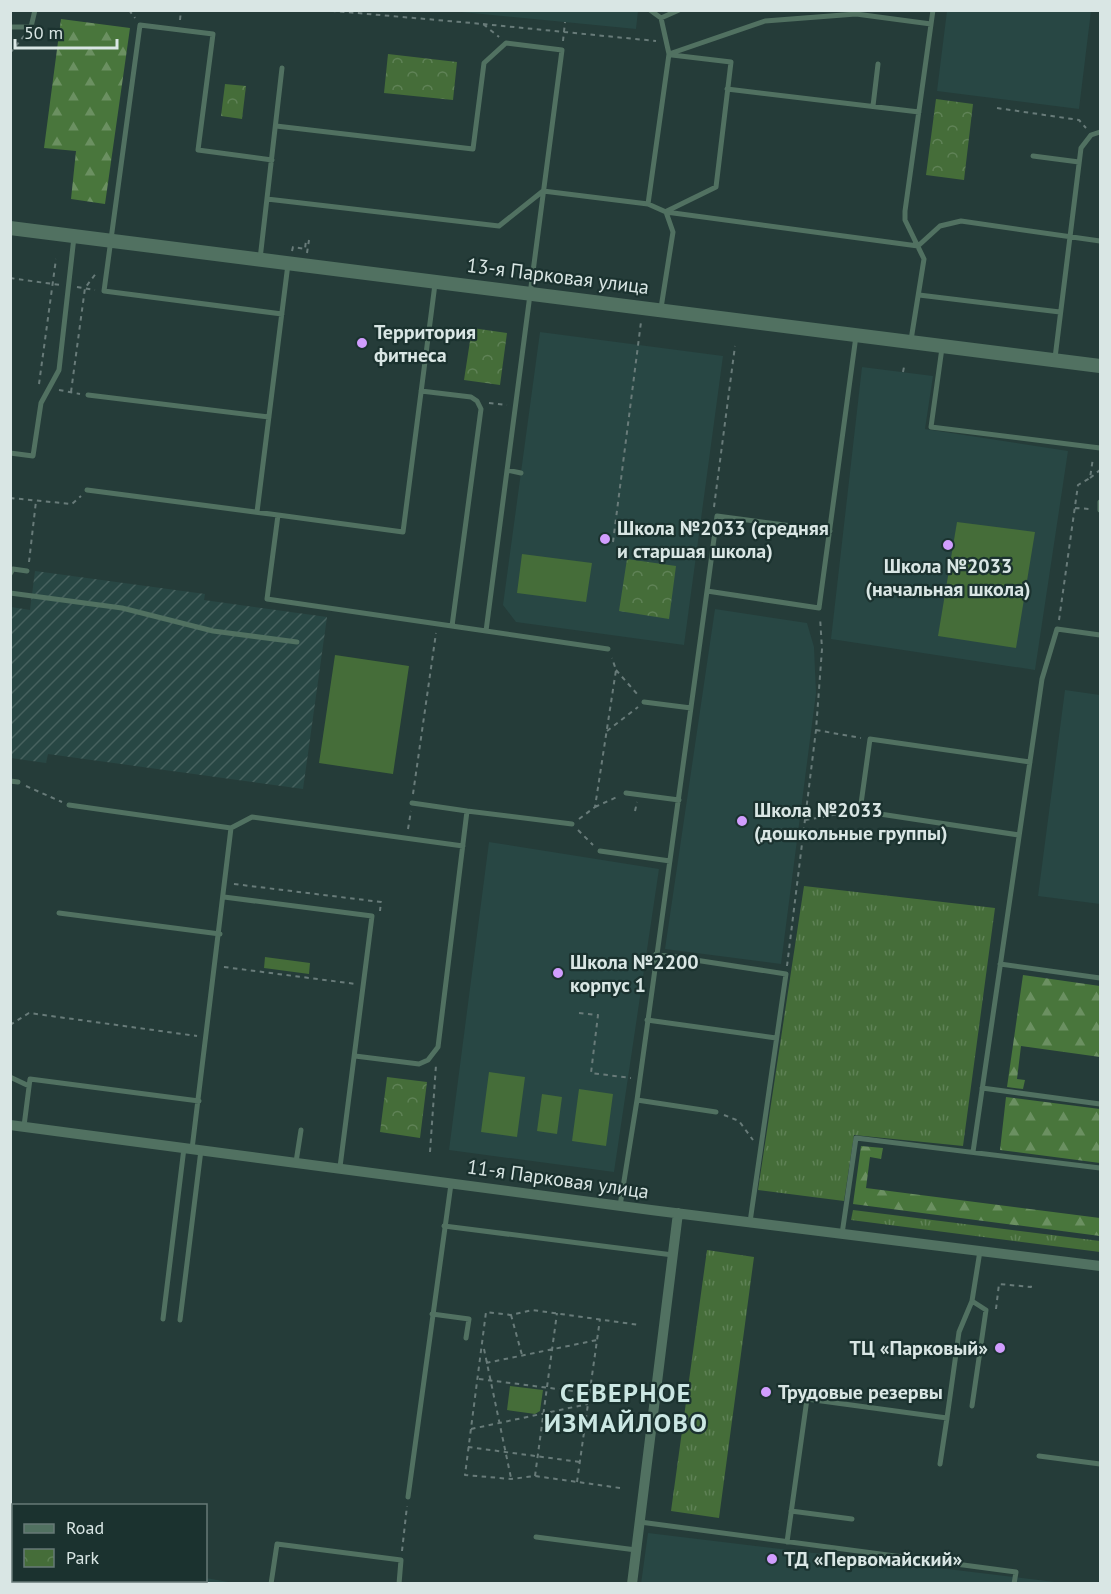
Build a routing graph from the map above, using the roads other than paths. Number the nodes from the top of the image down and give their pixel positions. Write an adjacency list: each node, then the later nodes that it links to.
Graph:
1 (36, 10): 7 (lane)
2 (650, 10): 5 (lane)
3 (679, 10): 5 (lane)
4 (933, 10): 6 (lane)
5 (661, 18): 8 (lane)
6 (931, 24): 8 (lane); 13 (lane)
7 (10, 27)
8 (669, 54): 11 (lane); 21 (lane)
9 (878, 64): 12 (lane)
10 (282, 68): 14 (lane)
11 (727, 89): 12 (lane); 22 (lane)
12 (873, 106): 13 (lane)
13 (919, 112): 28 (lane)
14 (276, 126): 17 (lane); 19 (lane)
15 (1101, 132): 18 (lane)
16 (1033, 156): 18 (lane)
17 (272, 160): 20 (lane); 26 (lane)
18 (1079, 162): 25 (lane)
19 (543, 191): 20 (lane); 21 (lane); 32 (lane)
20 (267, 199): 29 (lane)
21 (648, 204): 22 (lane)
22 (666, 212): 28 (lane); 34 (lane)
23 (10, 228): 24 (street, 13-я Парковая улица)
24 (75, 236): 26 (street, 13-я Парковая улица); 46 (lane)
25 (1070, 237): 27 (lane); 28 (lane); 35 (lane)
26 (111, 240): 29 (street, 13-я Парковая улица); 36 (lane)
27 (1101, 241)
28 (918, 246): 33 (lane)
29 (260, 259): 30 (street, 13-я Парковая улица)
30 (288, 262): 31 (street, 13-я Парковая улица); 36 (lane)
31 (435, 280): 32 (street, 13-я Парковая улица); 42 (lane)
32 (531, 291): 34 (street, 13-я Парковая улица); 47 (lane)
33 (918, 295): 35 (lane); 38 (lane)
34 (661, 309): 37 (street, 13-я Парковая улица)
35 (1060, 312): 40 (lane)
36 (282, 314): 44 (lane)
37 (856, 335): 38 (street, 13-я Парковая улица); 54 (lane)
38 (911, 342): 39 (street, 13-я Парковая улица)
39 (942, 346): 40 (street, 13-я Парковая улица); 45 (lane)
40 (1055, 360): 41 (street, 13-я Парковая улица)
41 (1101, 366)
42 (421, 391): 53 (lane); 59 (lane)
43 (88, 395): 44 (lane)
44 (269, 417): 52 (lane)
45 (1098, 448)
46 (10, 453)
47 (507, 471): 48 (lane); 60 (lane)
48 (521, 473)
49 (87, 490): 52 (lane)
50 (1101, 502): 51 (lane)
51 (1100, 510)
52 (257, 512): 53 (lane)
53 (278, 515): 59 (lane)
54 (830, 531): 57 (lane); 57 (lane)
55 (27, 571): 56 (lane)
56 (10, 574)
57 (707, 591): 65 (lane)
58 (10, 593): 62 (lane)
59 (452, 626): 60 (lane)
60 (486, 631): 63 (lane)
61 (1101, 635): 66 (lane)
62 (297, 642)
63 (608, 649)
64 (644, 702): 65 (lane)
65 (691, 708): 70 (lane)
66 (1030, 762): 76 (lane); 76 (lane)
67 (10, 781): 68 (lane)
68 (18, 782)
69 (626, 793): 70 (lane)
70 (679, 800): 79 (lane)
71 (412, 803): 73 (lane)
72 (69, 805): 75 (lane)
73 (467, 811): 74 (lane); 77 (lane)
74 (572, 824)
75 (231, 828): 77 (lane); 80 (lane)
76 (1019, 835): 84 (lane)
77 (463, 846): 88 (lane)
78 (600, 851): 79 (lane)
79 (670, 861): 83 (lane)
80 (224, 897): 82 (lane); 88 (lane)
81 (59, 913): 82 (lane)
82 (220, 934): 93 (lane)
83 (656, 954): 86 (lane); 87 (lane)
84 (1000, 964): 85 (lane); 91 (lane)
85 (1101, 978)
86 (647, 1020): 87 (lane); 92 (lane)
87 (776, 1038): 107 (lane)
88 (355, 1056): 102 (lane)
89 (10, 1077): 90 (lane)
90 (29, 1086): 93 (lane); 97 (lane)
91 (982, 1088): 94 (lane); 100 (lane)
92 (637, 1100): 95 (lane); 105 (lane)
93 (199, 1101): 99 (lane)
94 (1101, 1104)
95 (716, 1112)
96 (10, 1125): 97 (street, 11-я Парковая улица)
97 (24, 1126): 99 (street, 11-я Парковая улица)
98 (301, 1130): 101 (lane)
99 (192, 1149): 101 (street, 11-я Парковая улица); 117 (lane); 118 (lane)
100 (973, 1152): 103 (lane); 109 (lane)
101 (296, 1162): 102 (street, 11-я Парковая улица)
102 (340, 1167): 104 (street, 11-я Парковая улица)
103 (1101, 1168)
104 (451, 1182): 105 (street, 11-я Парковая улица); 108 (lane)
105 (620, 1206): 106 (street, 11-я Парковая улица)
106 (678, 1214): 107 (street, 11-я Парковая улица); 113 (street)
107 (750, 1222): 109 (street, 11-я Парковая улица)
108 (444, 1226): 110 (lane); 113 (lane)
109 (842, 1234): 112 (street, 11-я Парковая улица)
110 (442, 1243): 111 (lane); 116 (lane)
111 (435, 1245)
112 (980, 1251): 114 (street, 11-я Парковая улица); 115 (lane)
113 (673, 1255): 128 (street)
114 (1101, 1266)
115 (972, 1301): 120 (lane); 121 (lane)
116 (432, 1314): 119 (lane); 125 (lane)
117 (163, 1319)
118 (180, 1320)
119 (466, 1338)
120 (972, 1406)
121 (947, 1418): 123 (lane); 126 (lane)
122 (1039, 1456): 124 (lane)
123 (940, 1464)
124 (1101, 1464)
125 (408, 1497)
126 (791, 1511): 127 (lane); 130 (lane)
127 (852, 1519)
128 (640, 1522): 130 (lane); 131 (street)
129 (536, 1537): 131 (lane)
130 (787, 1542): 135 (lane)
131 (636, 1550): 134 (street)
132 (271, 1584): 133 (lane)
133 (399, 1584)
134 (632, 1584)
135 (1014, 1584)

